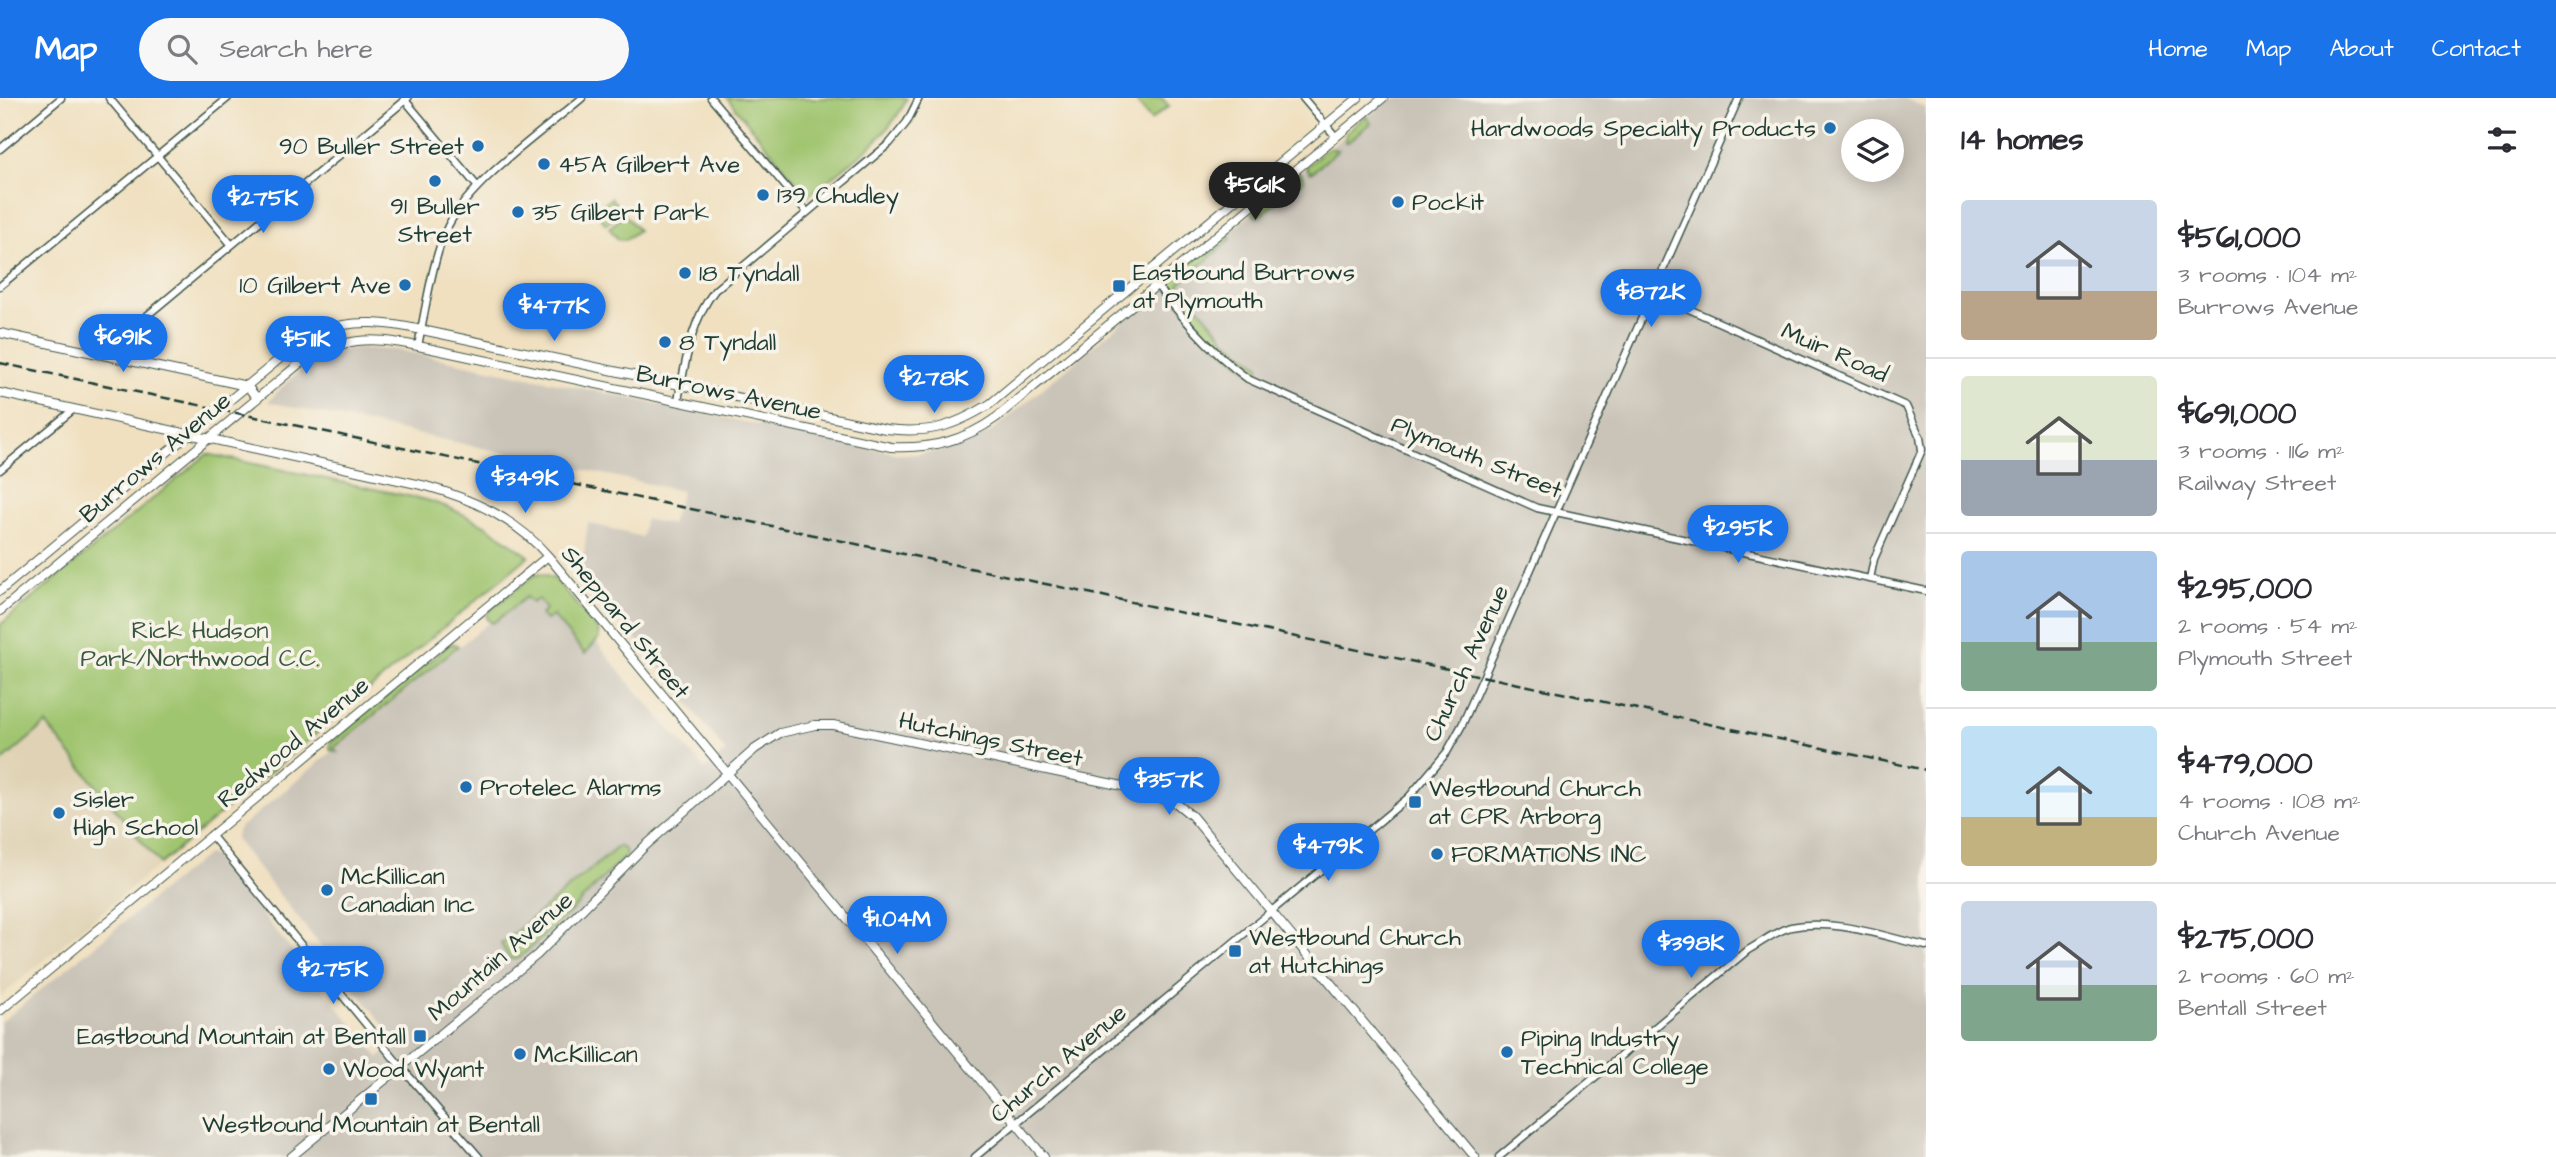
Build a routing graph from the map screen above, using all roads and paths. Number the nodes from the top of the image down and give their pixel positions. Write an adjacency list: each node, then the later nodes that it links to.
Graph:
1 (61, 98): 14 (street)
2 (109, 98): 15 (street)
3 (228, 98): 15 (street)
4 (582, 98): 16 (street)
5 (711, 98): 17 (street)
6 (919, 98): 17 (street)
7 (1303, 98): 12 (street)
8 (1358, 98): 12 (street, Burrows Avenue)
9 (1383, 98): 13 (street, Burrows Avenue)
10 (1740, 98): 22 (street, Church Avenue)
11 (406, 99): 16 (street); 18 (street)
12 (1326, 125): 13 (street); 19 (street, Burrows Avenue)
13 (1336, 137): 20 (street, Burrows Avenue)
14 (0, 149)
15 (158, 157): 18 (street); 21 (street)
16 (477, 186): 23 (street)
17 (807, 212): 27 (street)
18 (231, 244): 26 (street)
19 (1147, 273): 20 (street, Plymouth Street); 27 (street, Burrows Avenue)
20 (1156, 285): 31 (street, Burrows Avenue); 36 (street, Plymouth Street)
21 (0, 286)
22 (1653, 293): 36 (street, Church Avenue); 38 (street, Muir Road)
23 (422, 330): 25 (street); 27 (street, Burrows Avenue); 28 (street, Burrows Avenue)
24 (0, 333): 26 (street)
25 (418, 346): 30 (street, Burrows Avenue); 31 (street, Burrows Avenue)
26 (101, 354): 28 (street)
27 (681, 385): 31 (street)
28 (247, 386): 30 (street); 33 (street, Burrows Avenue)
29 (0, 393): 32 (street, Sheppard Street)
30 (257, 398): 34 (street, Burrows Avenue)
31 (678, 400)
32 (74, 409): 33 (street, Sheppard Street); 35 (street)
33 (190, 434): 34 (street, Sheppard Street); 39 (street, Burrows Avenue)
34 (208, 439): 37 (street, Sheppard Street); 41 (street, Burrows Avenue)
35 (0, 470)
36 (1556, 512): 38 (street, Plymouth Street); 44 (street, Church Avenue)
37 (548, 556): 42 (street, Sheppard Street); 43 (street, Redwood Avenue)
38 (1870, 579): 40 (street, Plymouth Street)
39 (0, 591)
40 (1926, 591)
41 (0, 611)
42 (726, 775): 44 (street, Hutchings Street); 47 (street, Mountain Avenue); 48 (street, Sheppard Street)
43 (211, 835): 46 (street, Redwood Avenue); 47 (street)
44 (1272, 911): 48 (street, Church Avenue); 53 (street, Hutchings Street)
45 (1926, 946): 54 (street)
46 (0, 1011)
47 (401, 1067): 49 (street, Mountain Avenue); 50 (street)
48 (1016, 1123): 51 (street, Church Avenue); 52 (street, Sheppard Street)
49 (291, 1157)
50 (479, 1157)
51 (975, 1157)
52 (1044, 1157)
53 (1475, 1157)
54 (1499, 1157)

